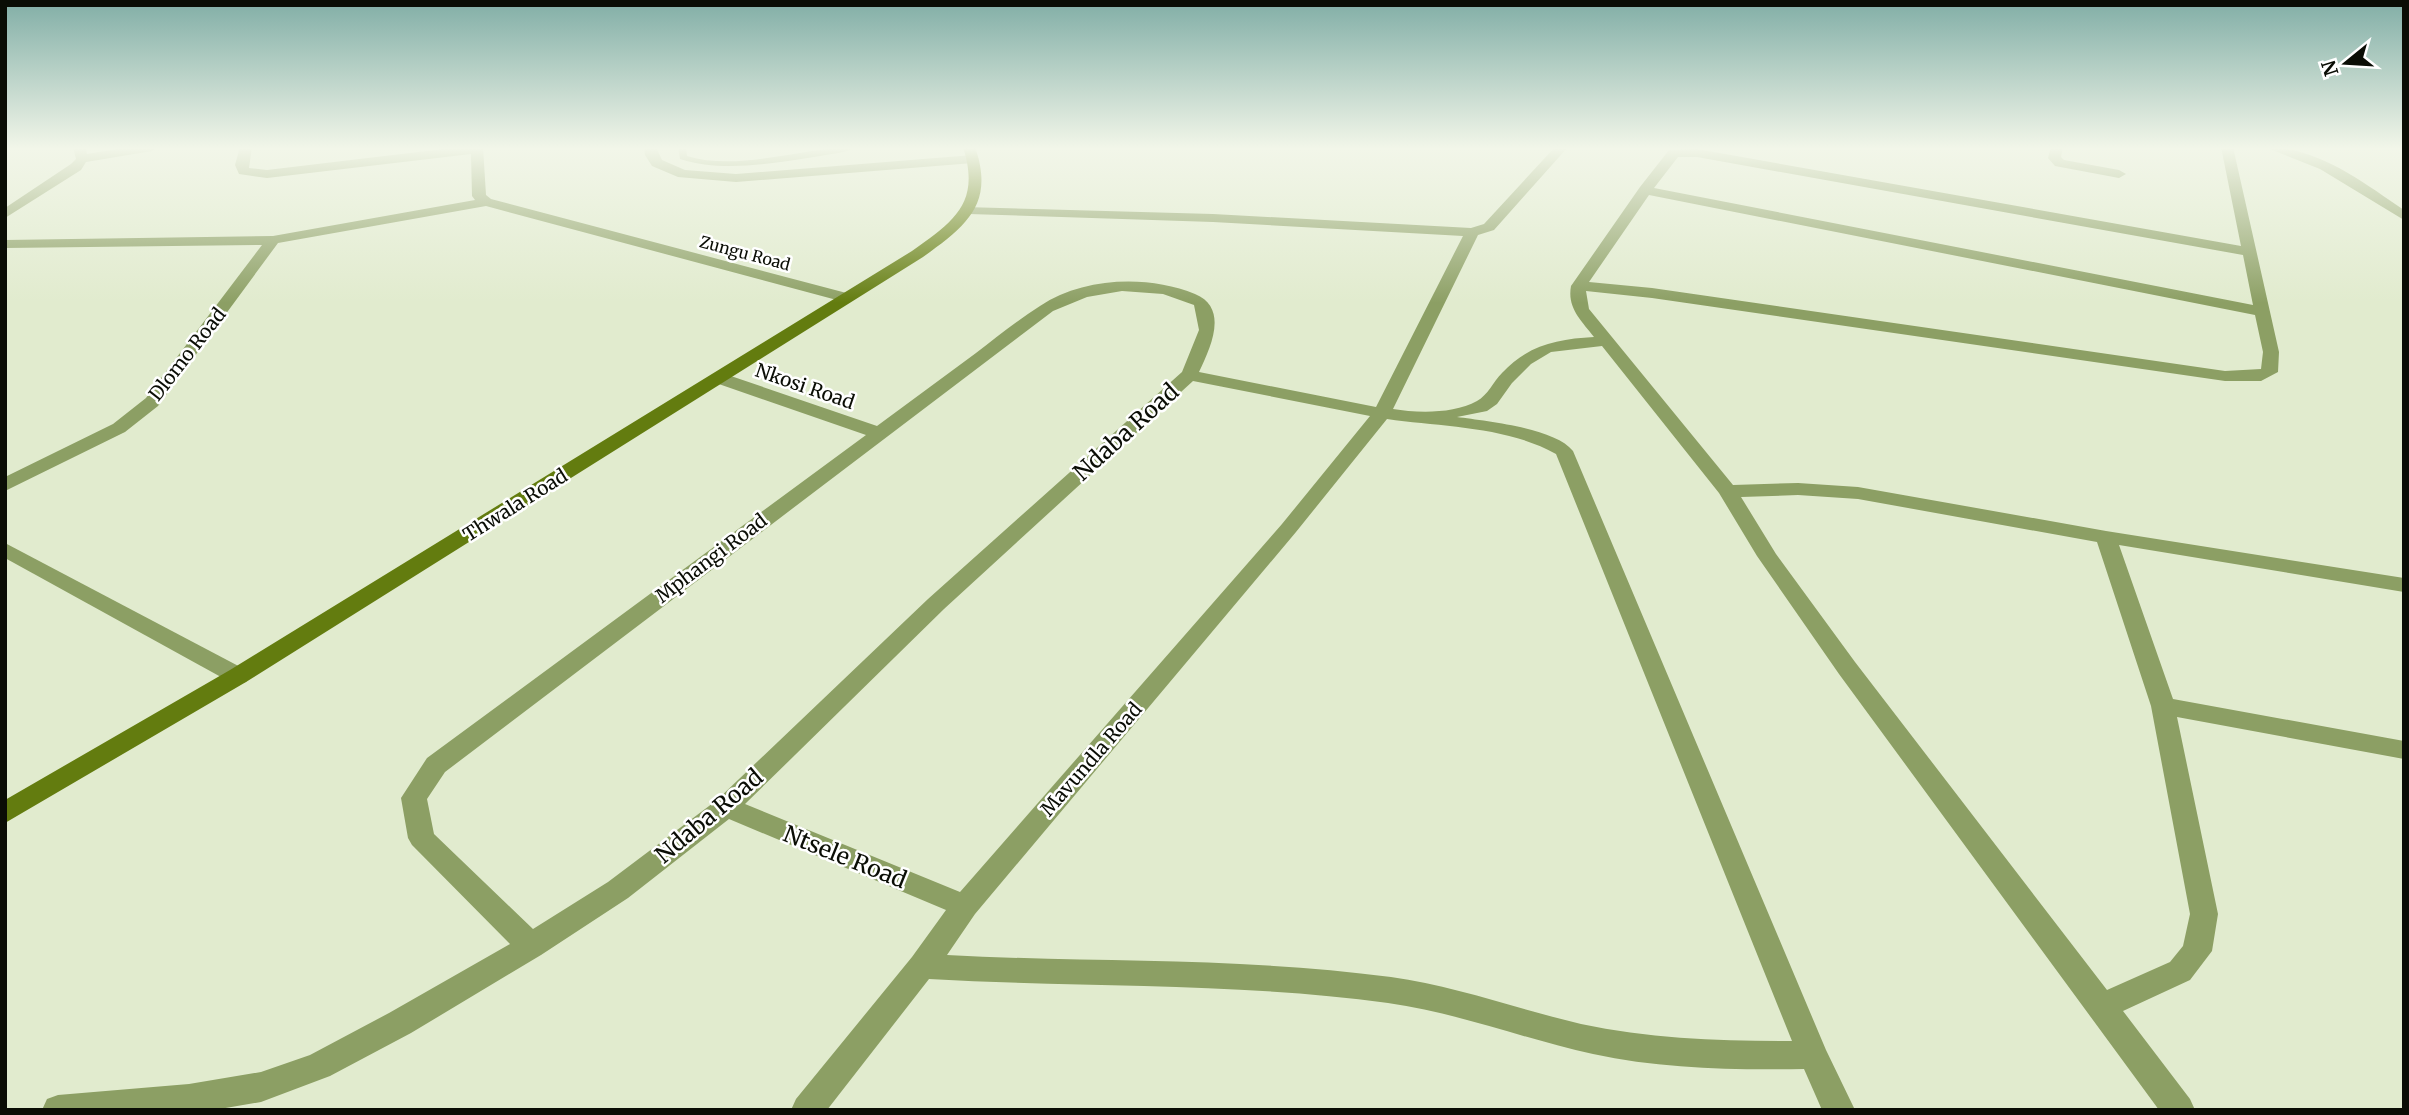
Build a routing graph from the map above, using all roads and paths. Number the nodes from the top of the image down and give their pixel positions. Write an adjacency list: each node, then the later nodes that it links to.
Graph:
1 (28, 199): 12 (street)
2 (483, 199): 10 (street)
3 (974, 199): 11 (street)
4 (1515, 199): 14 (street)
5 (1639, 199): 18 (street)
6 (1691, 199): 21 (street)
7 (1955, 199): 17 (street)
8 (2239, 199): 17 (street)
9 (2378, 199): 13 (street)
10 (486, 202): 15 (street); 19 (street, Zungu Road)
11 (969, 210): 14 (street); 19 (street, Thwala Road)
12 (5, 214)
13 (2404, 216)
14 (1472, 232): 25 (street, Mavundla Road)
15 (273, 240): 16 (street); 28 (street, Dlomo Road)
16 (5, 244)
17 (2251, 252): 21 (street)
18 (1579, 286): 21 (street); 22 (street)
19 (848, 298): 24 (street, Thwala Road)
20 (1201, 302): 23 (street, Ndaba Road); 27 (street, Mphangi Road)
21 (2262, 312)
22 (1608, 341): 26 (street); 29 (street)
23 (1189, 375): 25 (street); 36 (street, Ndaba Road)
24 (719, 378): 27 (street, Nkosi Road); 33 (street, Thwala Road)
25 (1382, 413): 26 (street); 38 (street, Mavundla Road)
26 (1421, 419): 42 (street)
27 (879, 433): 39 (street, Mphangi Road)
28 (5, 485)
29 (1728, 491): 30 (street); 41 (street)
30 (2106, 537): 32 (street); 34 (street)
31 (5, 549): 33 (street)
32 (2404, 585)
33 (238, 676): 37 (street, Thwala Road)
34 (2163, 706): 35 (street); 41 (street)
35 (2404, 750)
36 (726, 807): 38 (street, Ntsele Road); 39 (street, Ndaba Road)
37 (5, 813)
38 (965, 906): 40 (street, Mavundla Road)
39 (531, 946): 43 (street, Ndaba Road)
40 (922, 966): 42 (street); 44 (street, Mavundla Road)
41 (2103, 1006): 46 (street)
42 (1813, 1055): 45 (street)
43 (58, 1110)
44 (807, 1110)
45 (1839, 1110)
46 (2179, 1110)

